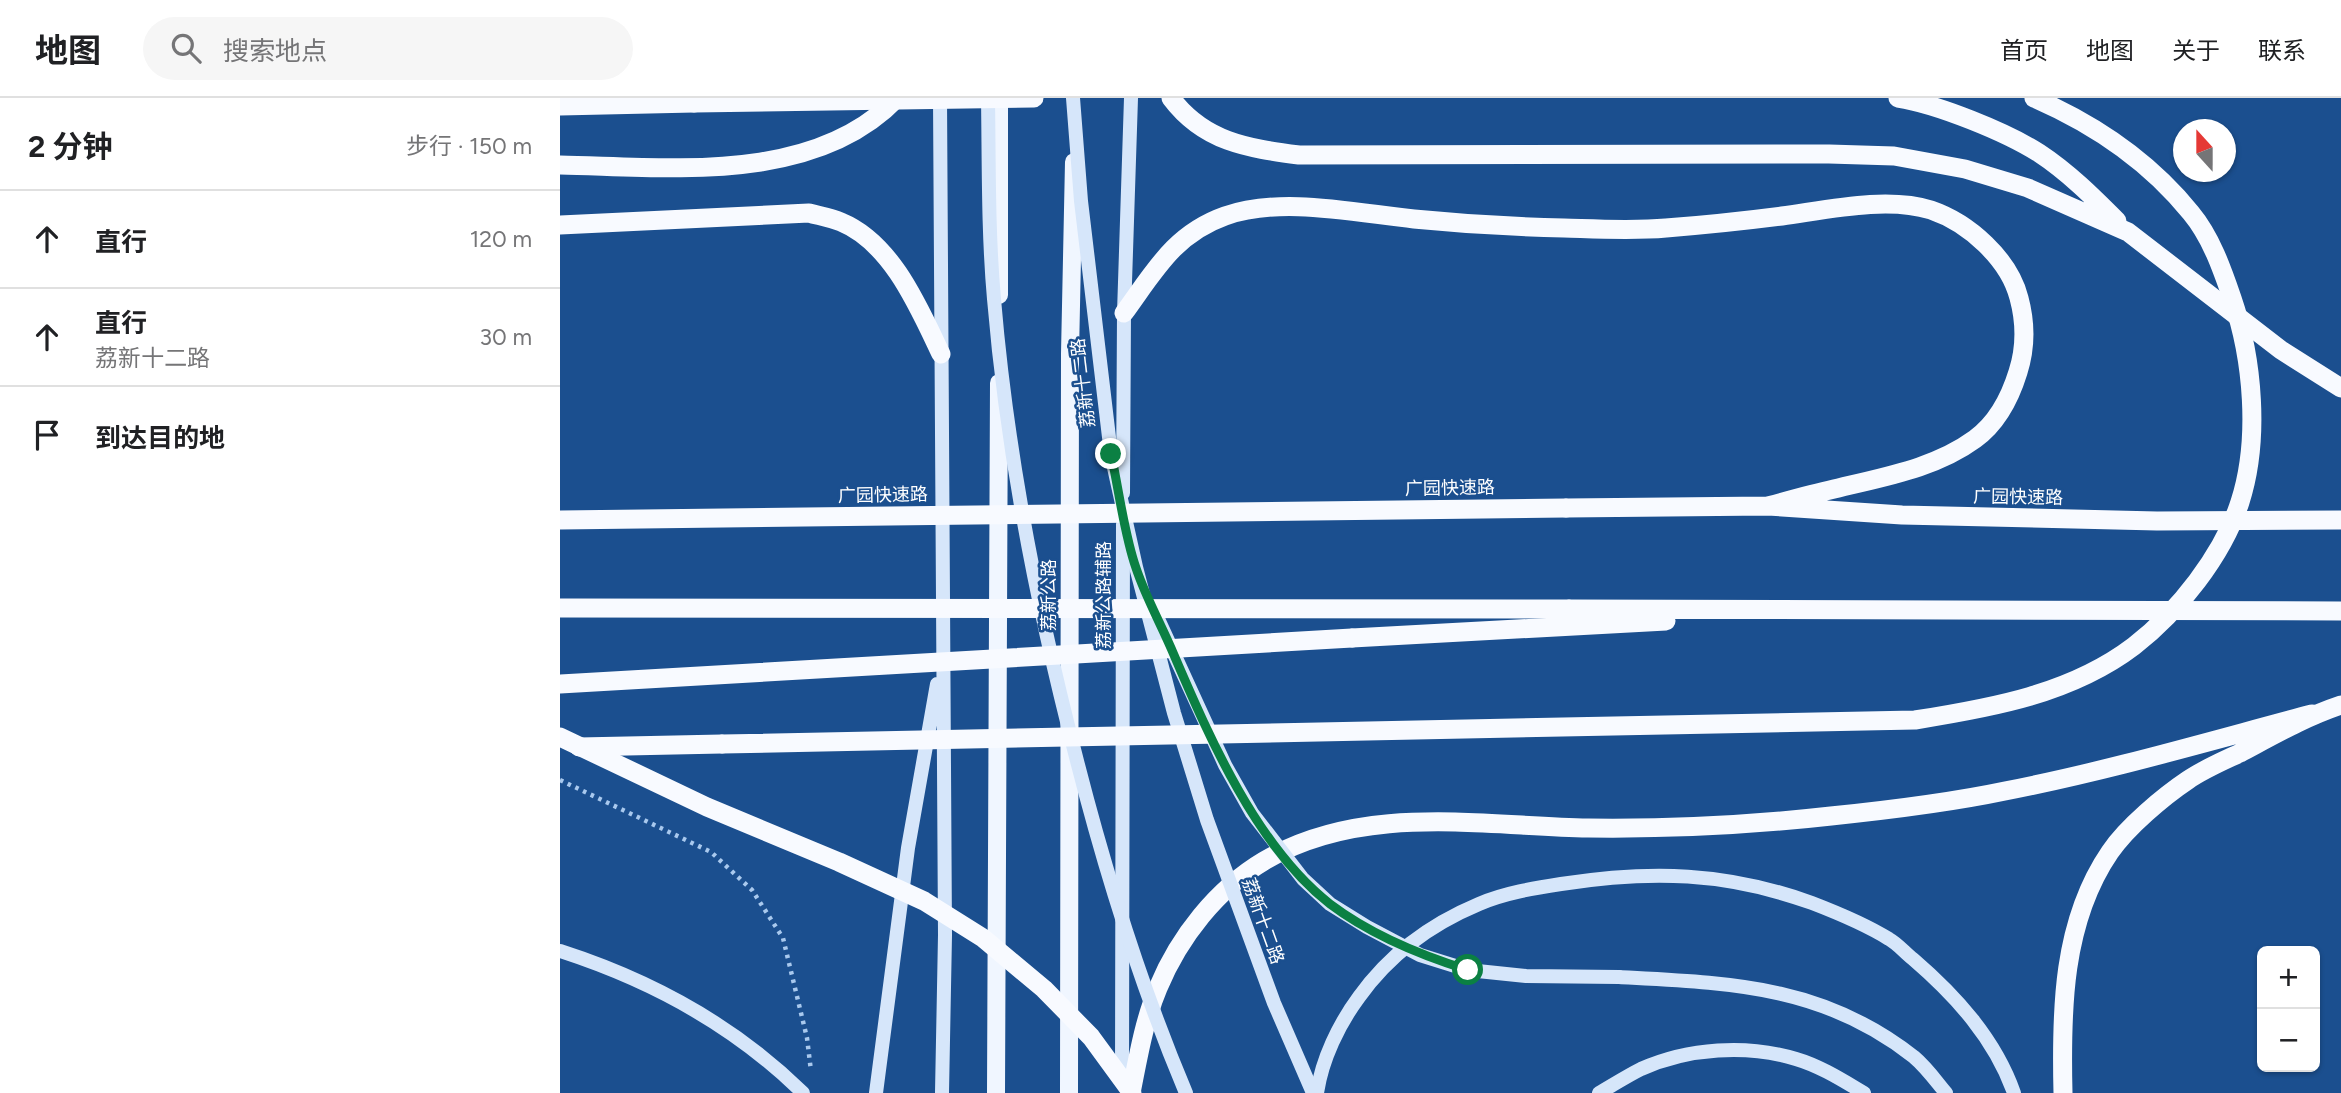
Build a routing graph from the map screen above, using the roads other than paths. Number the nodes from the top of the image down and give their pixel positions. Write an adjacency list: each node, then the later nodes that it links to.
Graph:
1 (897, 98): 12 (highway)
2 (940, 98): 16 (main road)
3 (988, 98): 39 (main road, bridge)
4 (999, 98): 35 (main road)
5 (1034, 98): 11 (highway, bridge)
6 (1075, 98): 21 (main road, 荔新十二路, bridge); 36 (main road, 荔新公路)
7 (1131, 98): 15 (main road, 荔新公路辅路)
8 (1171, 98): 14 (highway)
9 (1898, 98): 14 (highway)
10 (2034, 98): 30 (highway, bridge)
11 (560, 106)
12 (560, 165)
13 (560, 225): 16 (highway)
14 (2128, 232): 17 (highway)
15 (1124, 313): 18 (highway); 37 (main road, 荔新公路辅路, bridge)
16 (941, 354): 25 (main road)
17 (2341, 388)
18 (1768, 506): 19 (highway, 广园快速路, bridge); 20 (highway, 广园快速路)
19 (560, 520)
20 (2341, 520)
21 (1136, 567): 40 (main road, 荔新十二路, bridge); 43 (main road, bridge)
22 (560, 608): 23 (highway, bridge)
23 (1817, 610): 24 (highway); 26 (highway, bridge)
24 (2341, 611)
25 (943, 648): 33 (main road); 34 (main road)
26 (560, 684)
27 (2341, 705): 28 (highway)
28 (2312, 714): 38 (highway, bridge); 45 (highway)
29 (560, 737): 38 (highway, bridge)
30 (560, 748)
31 (560, 951): 32 (main road)
32 (803, 1093)
33 (876, 1093)
34 (942, 1093)
35 (996, 1093)
36 (1069, 1093)
37 (1122, 1093)
38 (1132, 1093)
39 (1186, 1093)
40 (1315, 1093): 44 (main road)
41 (1599, 1093): 42 (main road)
42 (1864, 1093)
43 (1946, 1093)
44 (2014, 1093)
45 (2063, 1093)

